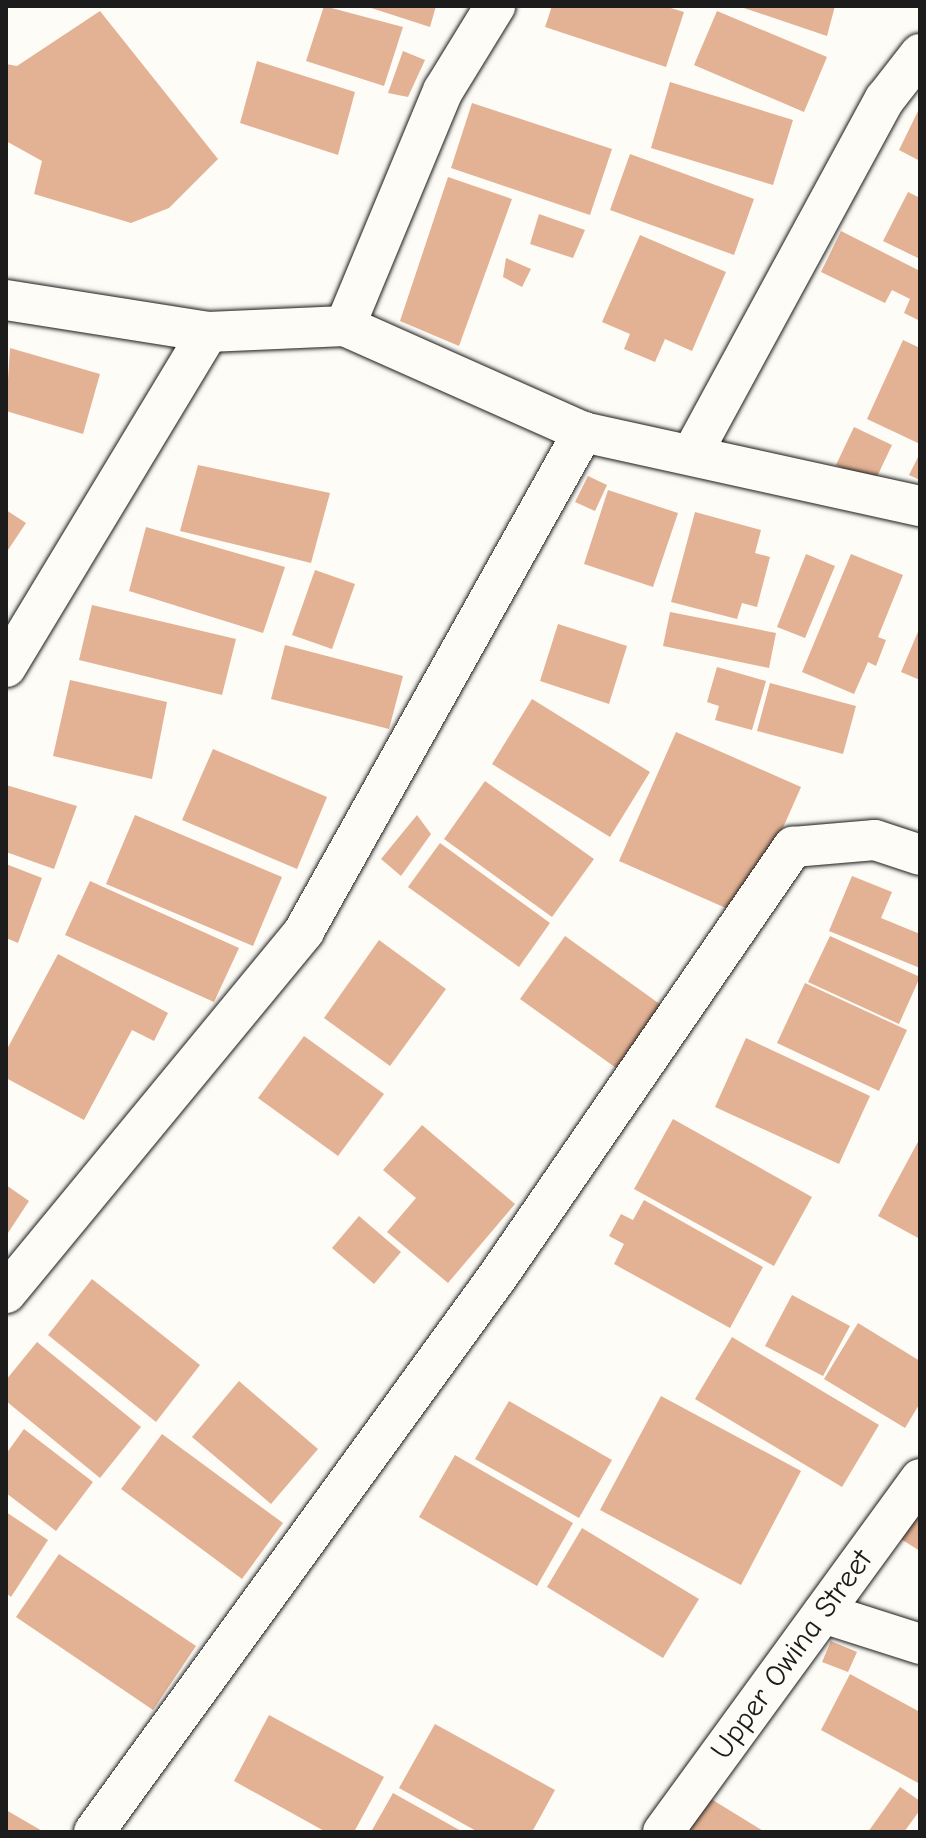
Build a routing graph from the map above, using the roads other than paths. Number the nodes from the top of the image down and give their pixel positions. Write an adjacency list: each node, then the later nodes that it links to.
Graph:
1 (495, 6): 4 (street)
2 (920, 54): 7 (street)
3 (6, 300): 5 (street)
4 (345, 326): 5 (street); 6 (street)
5 (208, 332): 9 (street)
6 (583, 432): 7 (street); 11 (street)
7 (693, 452): 8 (street)
8 (920, 506)
9 (6, 667)
10 (920, 855): 15 (street)
11 (6, 1293)
12 (920, 1479): 13 (street, Upper Owina Street)
13 (823, 1613): 14 (street); 16 (street, Upper Owina Street)
14 (920, 1644)
15 (94, 1832)
16 (663, 1832)

